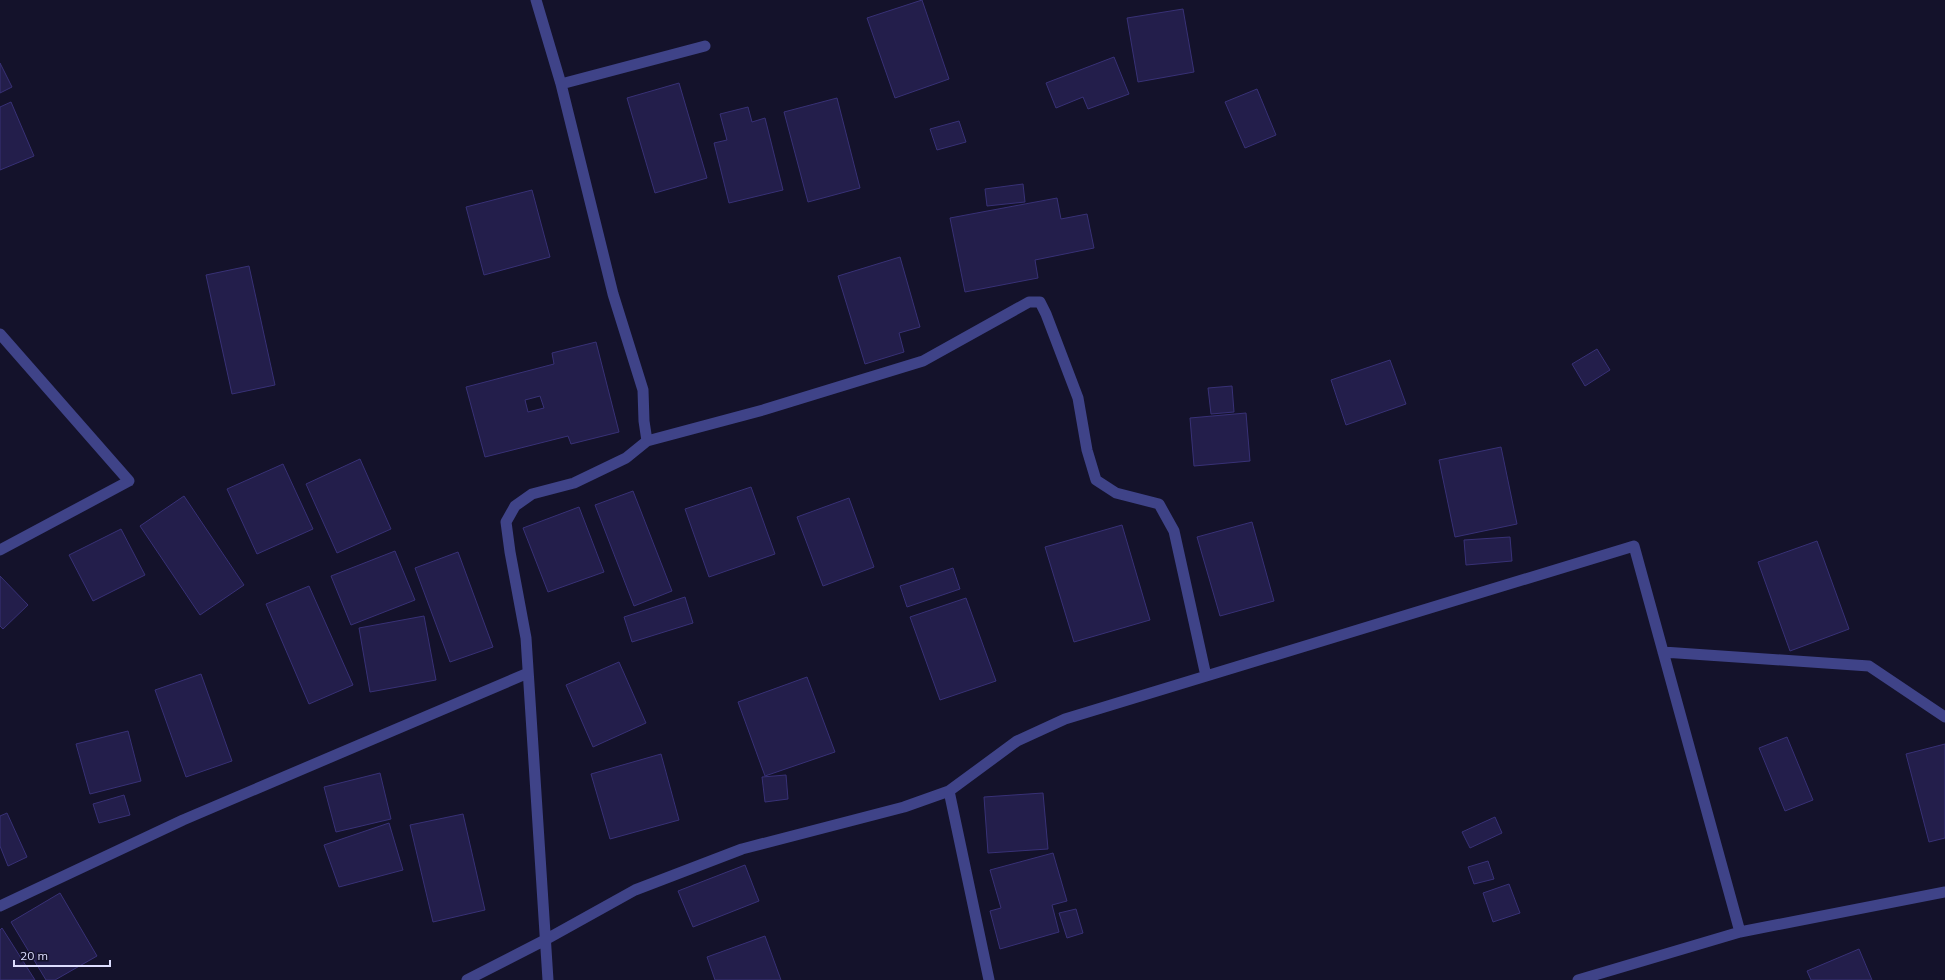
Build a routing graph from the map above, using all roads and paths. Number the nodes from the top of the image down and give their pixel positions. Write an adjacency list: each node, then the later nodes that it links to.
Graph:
1 (536, 0): 3 (street)
2 (705, 46): 3 (street)
3 (561, 84): 5 (street)
4 (0, 334): 6 (street)
5 (647, 441): 8 (street); 9 (street)
6 (0, 550)
7 (1663, 652): 9 (street); 10 (street); 14 (street)
8 (528, 673): 13 (street); 15 (street)
9 (1206, 676): 11 (street)
10 (1945, 717)
11 (949, 791): 15 (street); 18 (street)
12 (1945, 892): 14 (street)
13 (0, 906)
14 (1740, 932): 19 (street)
15 (545, 940): 16 (street); 17 (street)
16 (467, 980)
17 (548, 980)
18 (989, 980)
19 (1578, 980)

